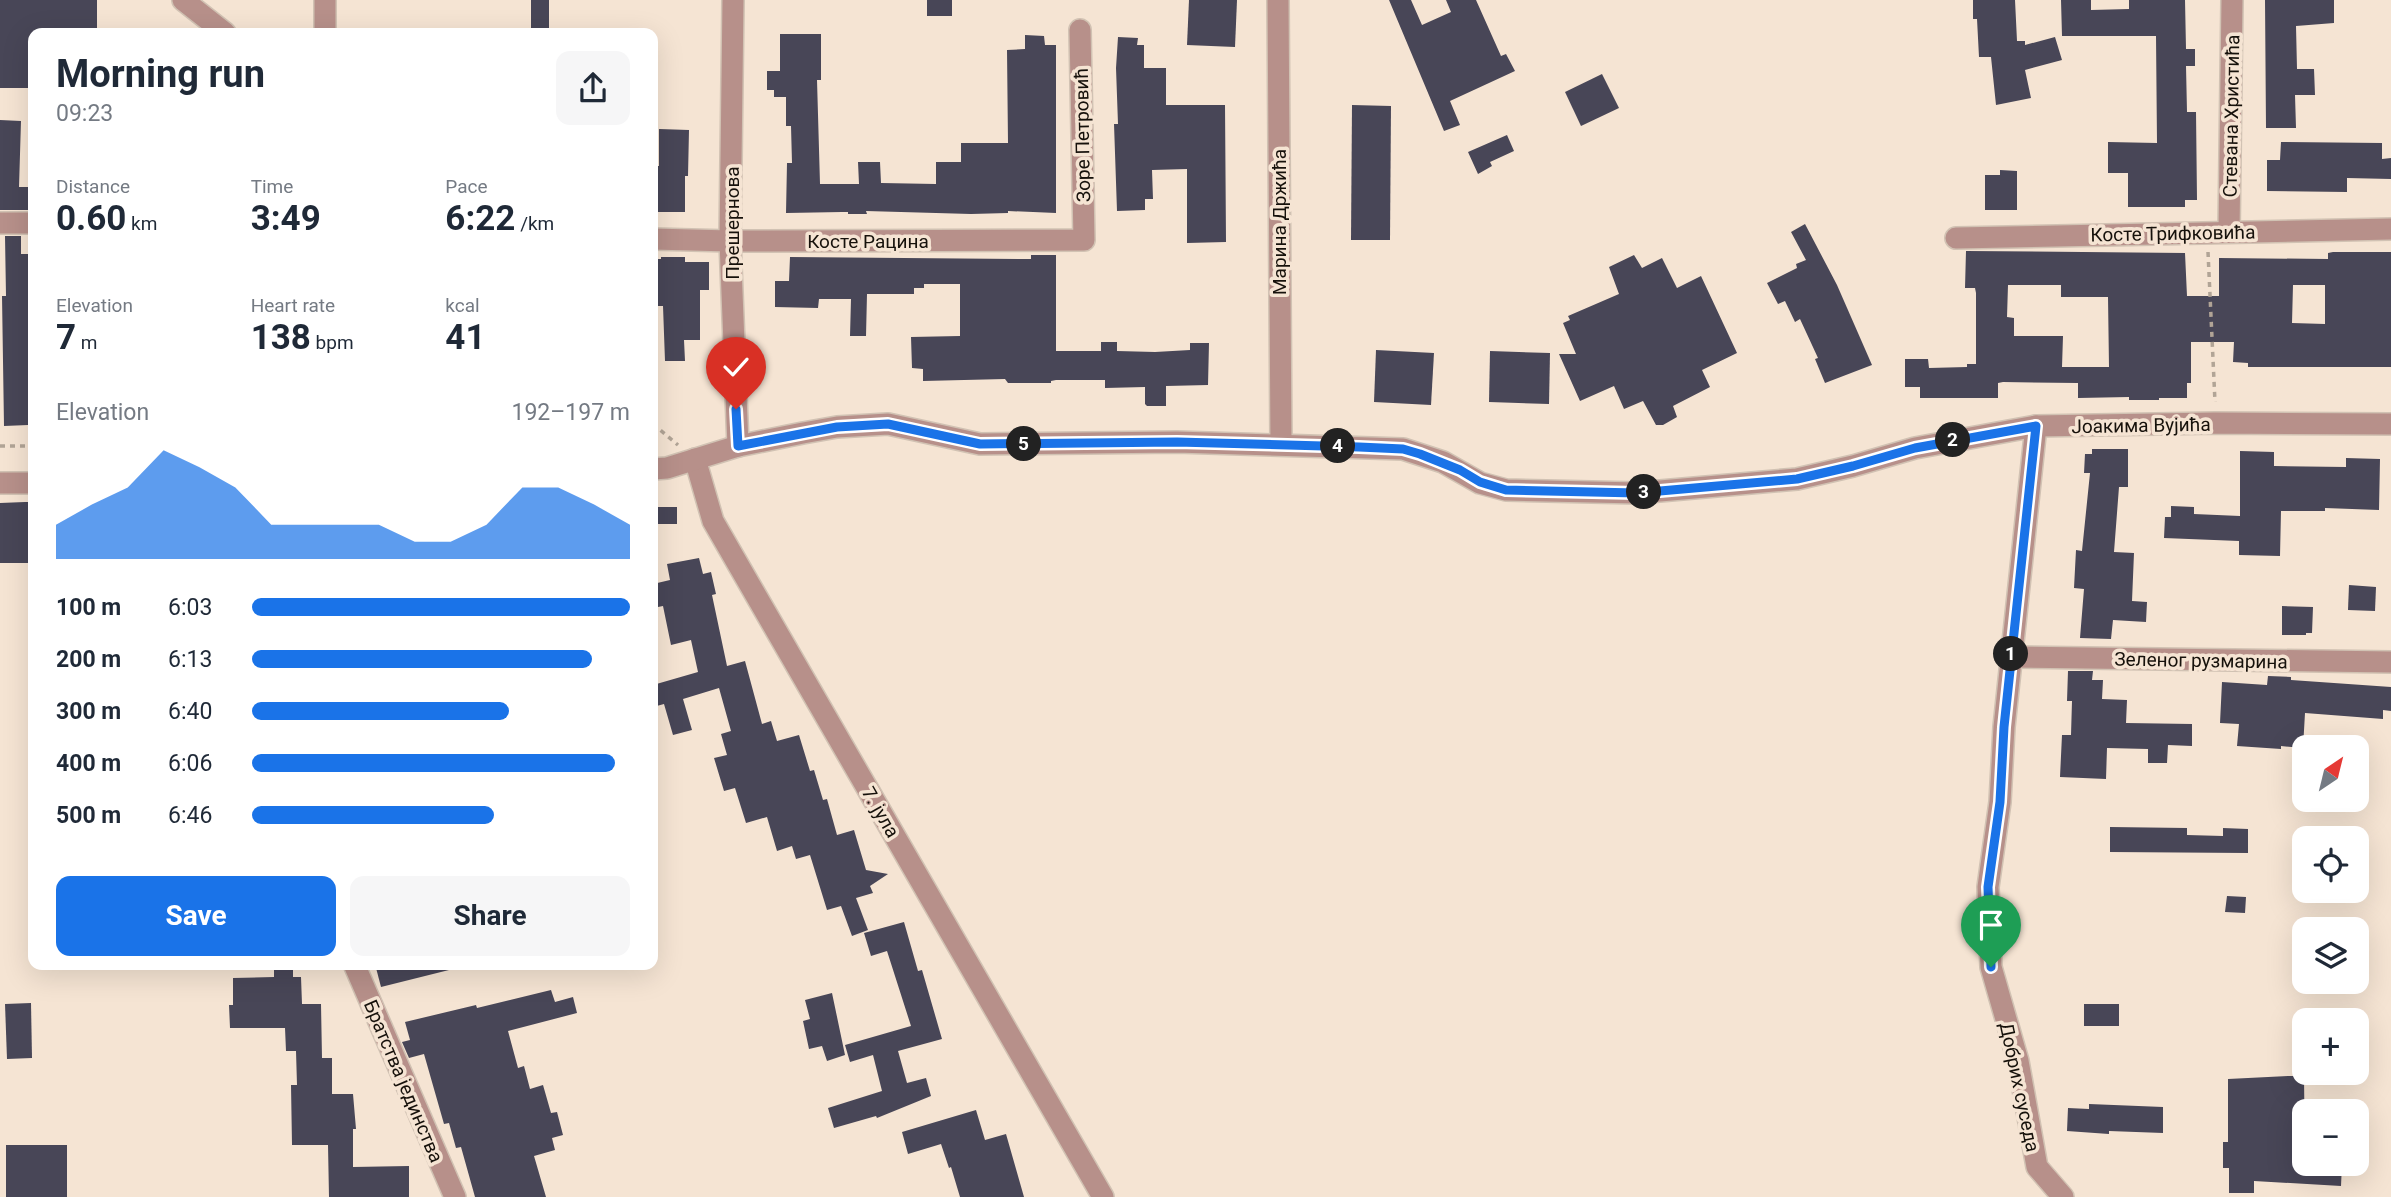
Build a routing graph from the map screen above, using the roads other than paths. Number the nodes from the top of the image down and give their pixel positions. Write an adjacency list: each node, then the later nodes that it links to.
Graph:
1 (183, 0): 6 (street)
2 (325, 0): 7 (street)
3 (733, 0): 16 (street, Прешернова)
4 (1278, 0): 19 (street, Марина Држића)
5 (2232, 0): 12 (street, Стевана Христића)
6 (219, 28)
7 (325, 28)
8 (1080, 30): 15 (street, Зоре Петровић)
9 (0, 223): 10 (street)
10 (28, 223)
11 (2391, 229): 12 (street, Косте Трифковића)
12 (2230, 232): 13 (street, Косте Трифковића)
13 (1956, 238)
14 (658, 239): 16 (street, Косте Рацина)
15 (1084, 240): 16 (street, Косте Рацина)
16 (730, 241): 20 (street, Прешернова)
17 (2391, 424): 18 (street, Јоакима Вујића)
18 (2036, 426): 19 (street, Јоакима Вујића); 25 (street, Добрих суседа)
19 (1282, 444): 20 (street, Јоакима Вујића)
20 (738, 446): 21 (street, Јоакима Вујића)
21 (695, 459): 22 (street); 30 (street, 7. јула)
22 (658, 469)
23 (0, 483): 24 (street)
24 (28, 483)
25 (2011, 657): 26 (street, Зеленог рузмарина); 28 (street, Добрих суседа)
26 (2391, 662)
27 (357, 970): 29 (street, Братства јединства)
28 (2037, 1167): 31 (street); 32 (street, Добрих суседа)
29 (455, 1197)
30 (1103, 1197)
31 (2042, 1197)
32 (2063, 1197)

